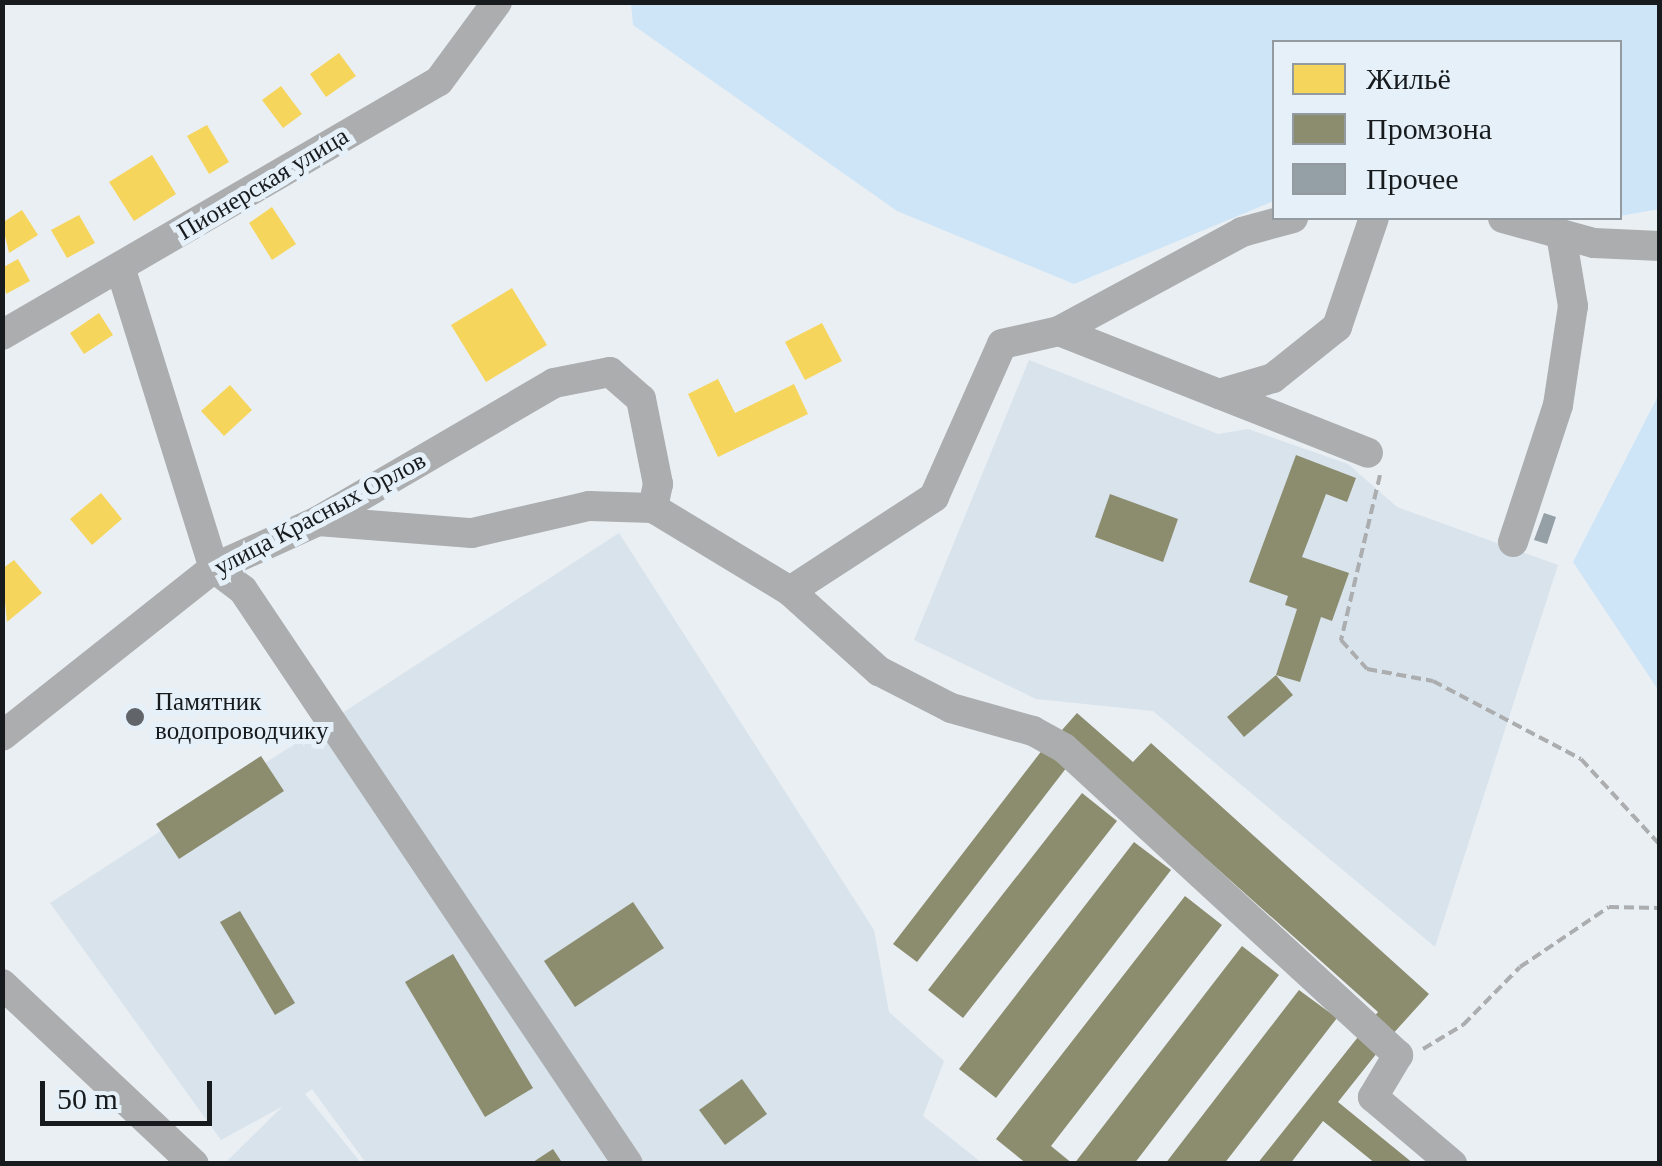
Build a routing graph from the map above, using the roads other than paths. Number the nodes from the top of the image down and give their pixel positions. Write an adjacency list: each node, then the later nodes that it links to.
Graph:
1 (497, 2): 7 (street, Пионерская улица)
2 (1286, 220): 8 (street)
3 (1373, 220): 10 (street)
4 (1510, 220): 5 (street)
5 (1561, 234): 6 (street); 14 (street)
6 (1660, 246)
7 (122, 270): 9 (street, Пионерская улица); 15 (street)
8 (1059, 331): 10 (street); 16 (street)
9 (2, 335)
10 (1219, 394): 11 (street)
11 (1368, 453)
12 (653, 508): 13 (street); 13 (street, улица Красных Орлов); 16 (street)
13 (318, 521): 15 (street, улица Красных Орлов)
14 (1514, 542)
15 (214, 568): 17 (street, улица Красных Орлов); 20 (street)
16 (790, 591): 21 (street)
17 (2, 736)
18 (2, 984): 19 (street)
19 (194, 1164)
20 (628, 1164)
21 (1452, 1164)

